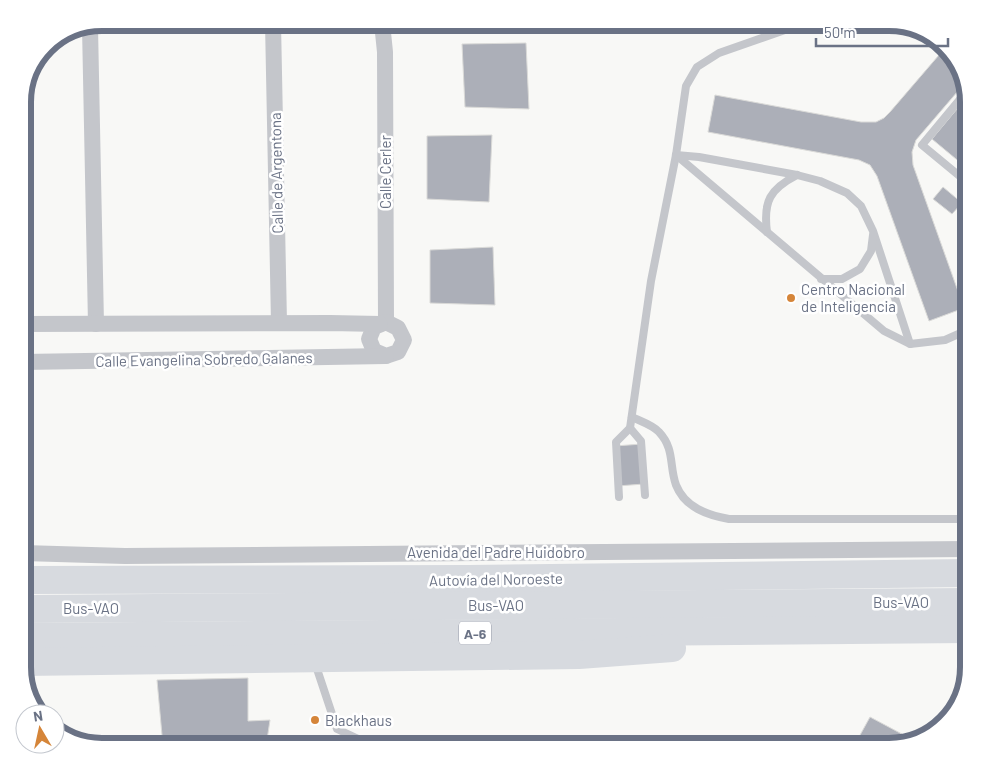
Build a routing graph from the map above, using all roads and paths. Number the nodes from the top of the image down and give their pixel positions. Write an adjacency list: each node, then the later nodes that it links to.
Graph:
1 (273, 31): 12 (street, Calle de Argentona)
2 (383, 31): 13 (street, Calle Cerler)
3 (779, 31): 6 (lane)
4 (90, 33): 15 (street)
5 (960, 100): 8 (lane)
6 (676, 155): 7 (lane); 10 (lane); 20 (lane)
7 (797, 175): 9 (lane); 10 (lane)
8 (960, 176)
9 (873, 231): 11 (lane); 17 (lane)
10 (767, 232): 11 (lane)
11 (821, 279): 17 (lane)
12 (279, 323): 13 (street); 15 (street)
13 (383, 323): 18 (street); 18 (street)
14 (31, 324): 15 (street)
15 (96, 324)
16 (960, 333): 17 (lane)
17 (910, 344)
18 (386, 356): 19 (street, Calle Evangelina Sobredo Galanes)
19 (31, 362)
20 (632, 417): 21 (lane); 24 (lane)
21 (630, 428): 22 (lane); 23 (lane)
22 (645, 495)
23 (619, 497)
24 (960, 519)
25 (960, 549): 26 (street, Avenida del Padre Huidobro)
26 (31, 553)
27 (960, 573): 28 (highway, Autovía del Noroeste)
28 (31, 580)
29 (960, 602): 30 (highway, Bus-VAO)
30 (31, 609)
31 (928, 629): 32 (highway, A-6); 33 (highway, A-6); 34 (highway)
32 (960, 629)
33 (31, 637)
34 (315, 658): 35 (highway); 36 (lane)
35 (31, 662)
36 (356, 738)

